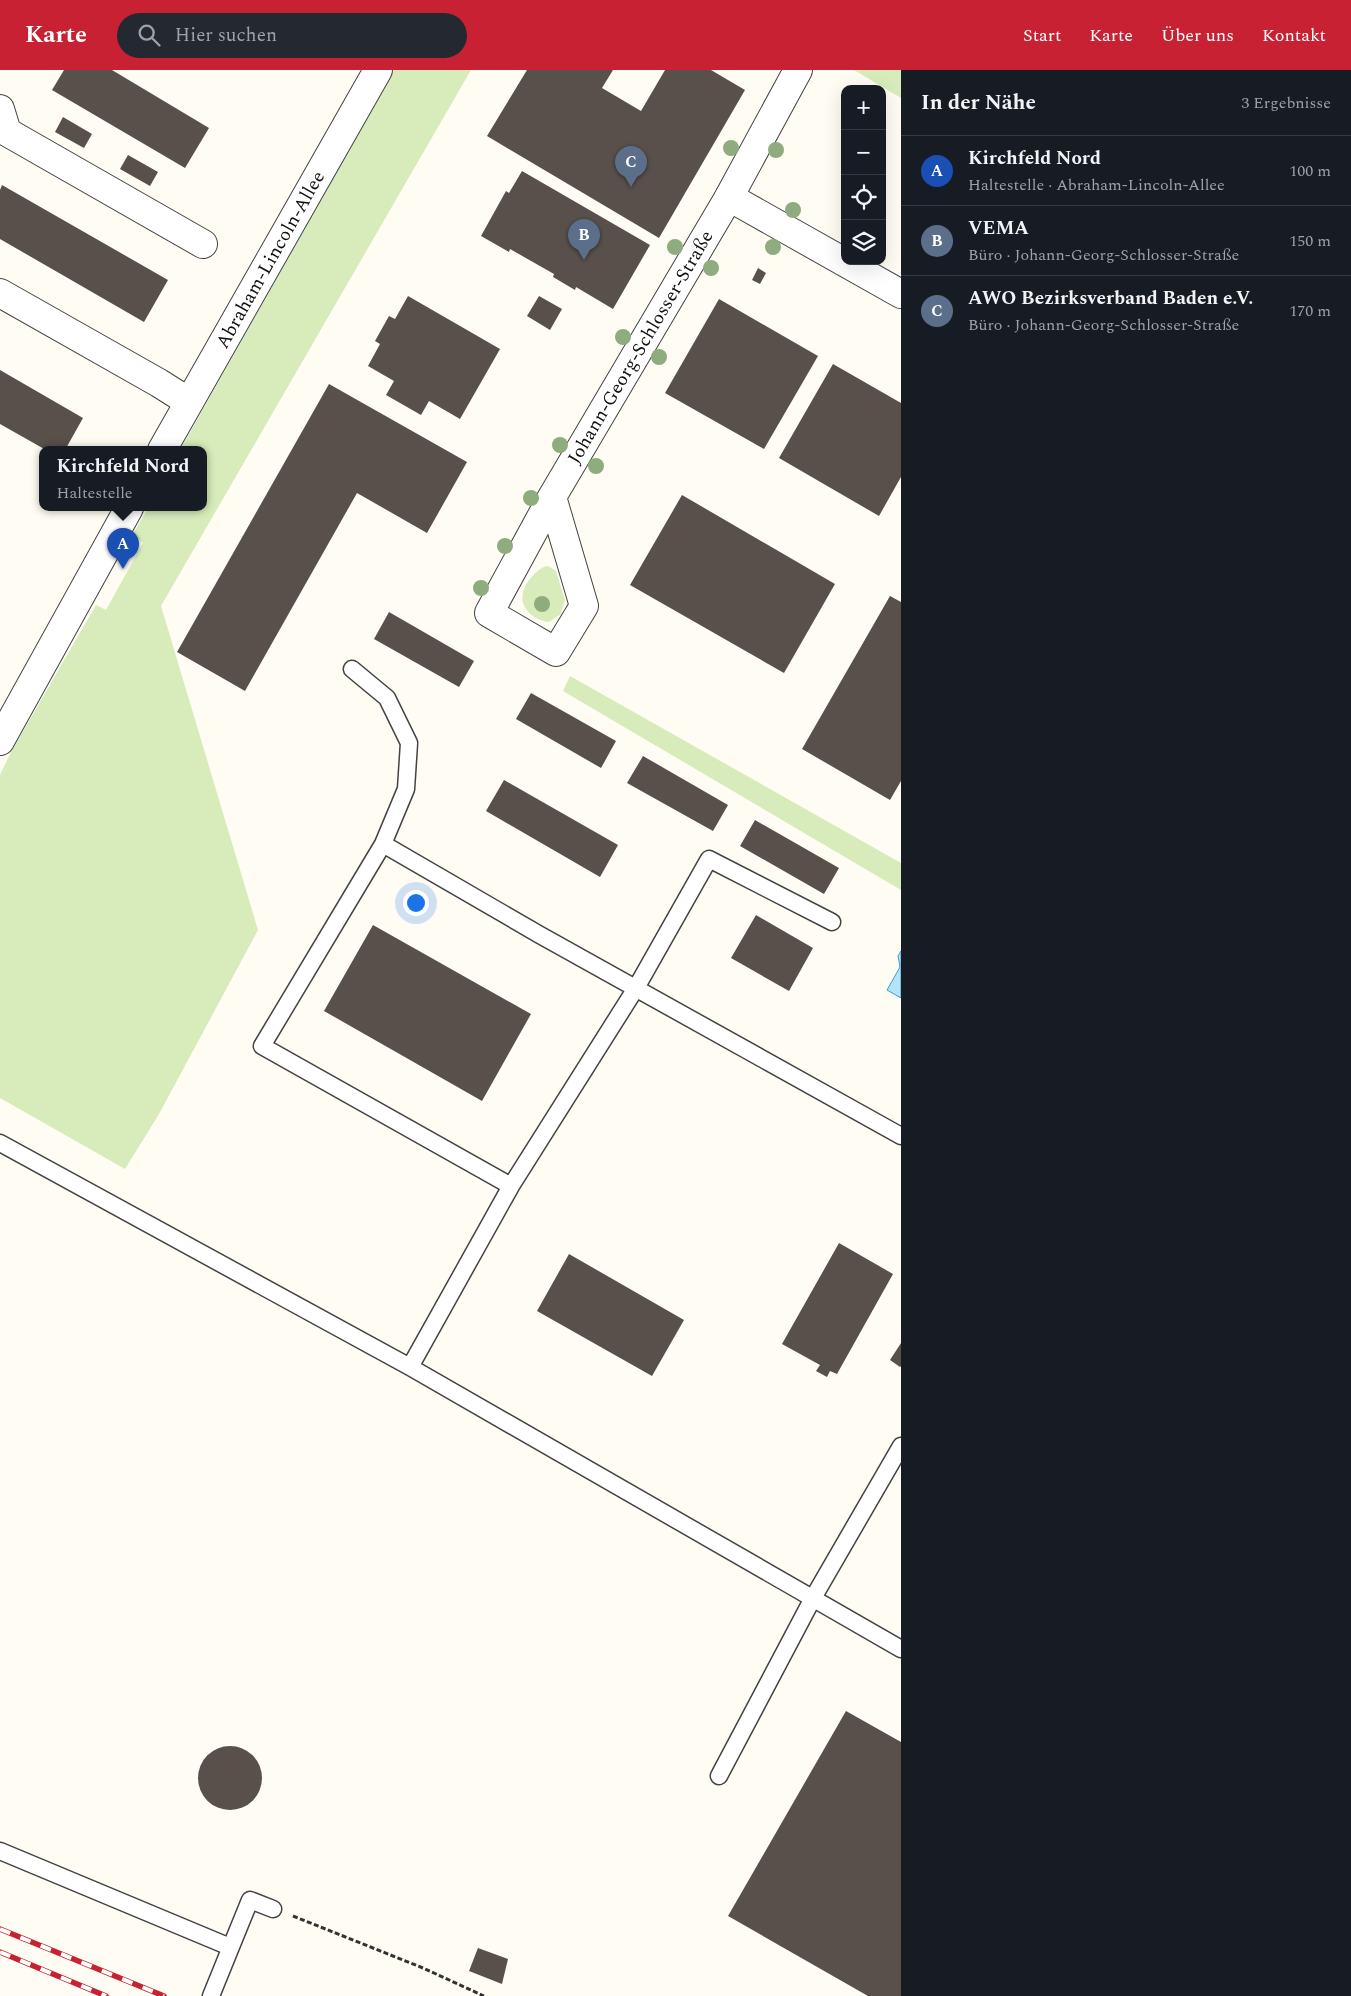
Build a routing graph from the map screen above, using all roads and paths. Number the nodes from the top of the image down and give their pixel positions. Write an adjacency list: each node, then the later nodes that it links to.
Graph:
1 (378, 70): 8 (street, Abraham-Lincoln-Allee)
2 (798, 70): 4 (street, Johann-Georg-Schlosser-Straße)
3 (2, 129): 5 (street)
4 (729, 197): 7 (street); 10 (street, Johann-Georg-Schlosser-Straße)
5 (203, 244)
6 (0, 294): 8 (street)
7 (901, 294)
8 (189, 402): 9 (street, Abraham-Lincoln-Allee)
9 (164, 446)
10 (552, 497): 10 (street, Johann-Georg-Schlosser-Straße)
11 (127, 511): 13 (street)
12 (352, 669): 14 (lane)
13 (0, 741)
14 (383, 844): 16 (lane); 19 (lane)
15 (832, 922): 16 (lane)
16 (636, 988): 17 (lane); 19 (lane)
17 (901, 1136)
18 (0, 1143): 20 (lane)
19 (511, 1186): 20 (lane)
20 (410, 1367): 22 (lane)
21 (901, 1446): 22 (lane)
22 (813, 1598): 23 (lane); 24 (lane)
23 (901, 1649)
24 (719, 1776)
25 (0, 1851): 27 (lane)
26 (273, 1909): 27 (lane); 29 (path)
27 (230, 1947): 28 (lane)
28 (211, 1996)
29 (484, 1996)

